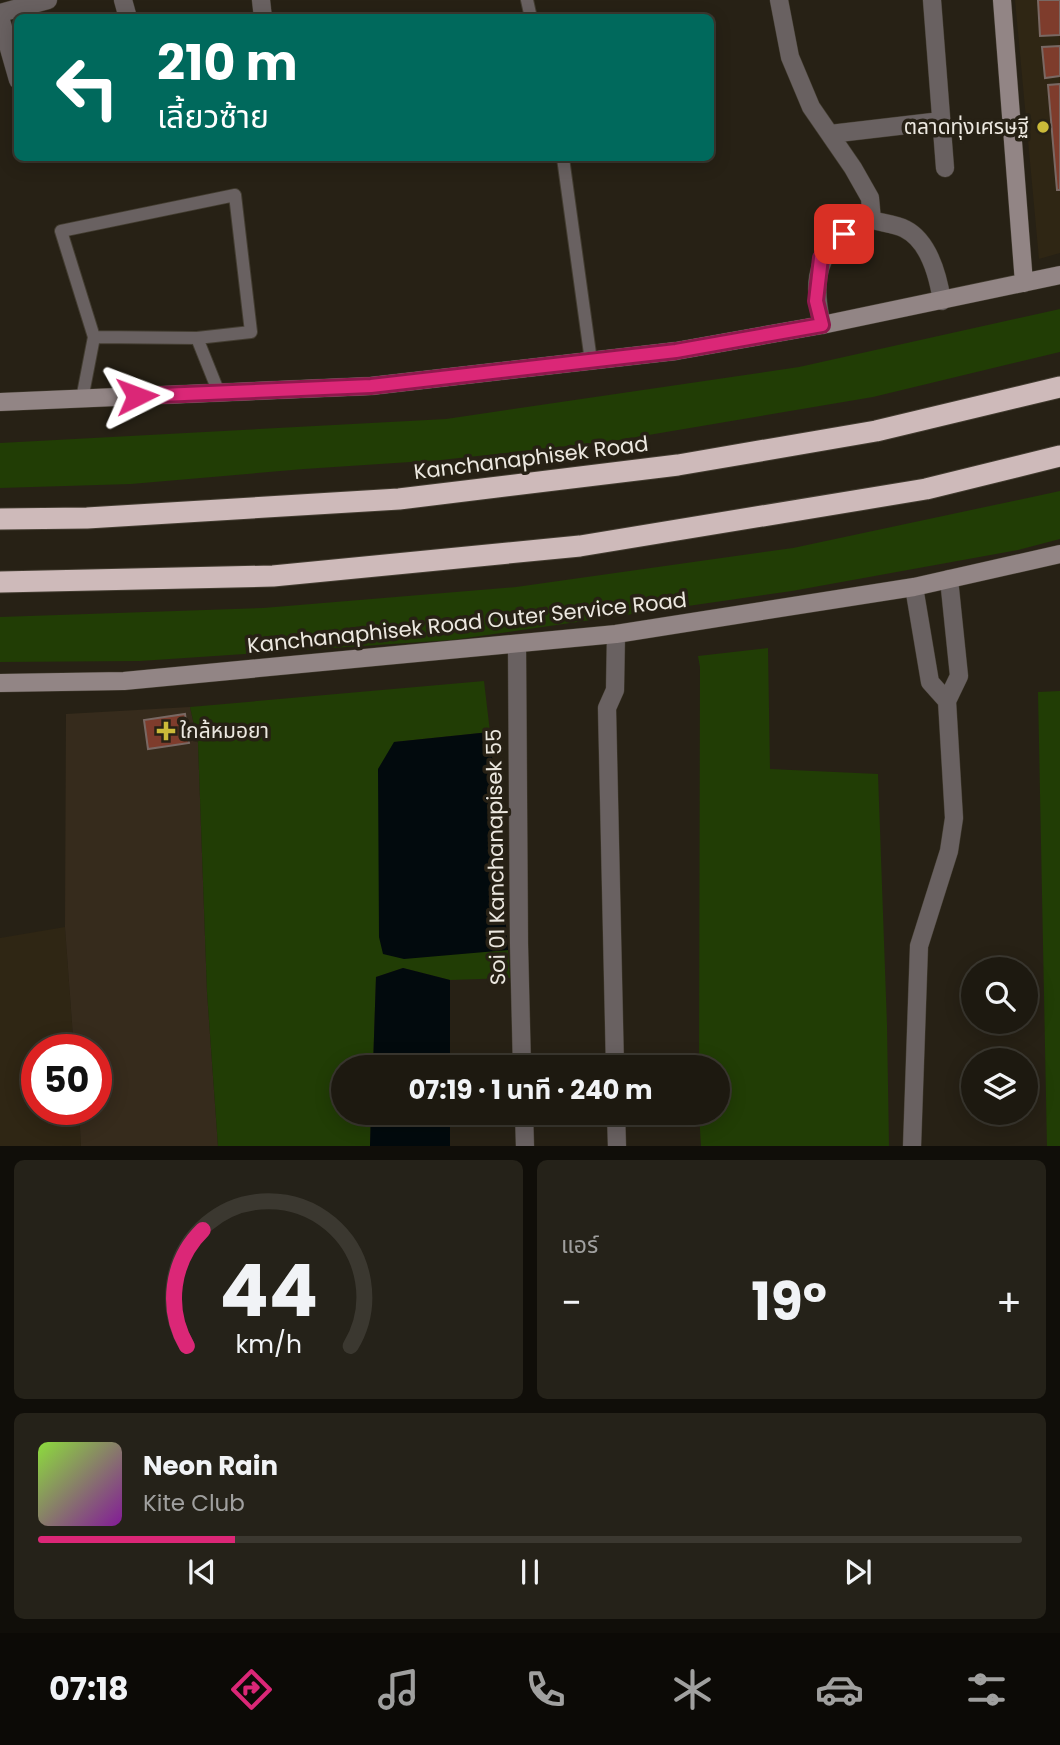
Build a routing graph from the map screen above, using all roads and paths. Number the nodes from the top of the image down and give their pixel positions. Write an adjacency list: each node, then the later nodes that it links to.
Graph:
1 (48, 0): 5 (street)
2 (779, 0): 8 (street)
3 (932, 0): 7 (street)
4 (1002, 0): 13 (main road)
5 (0, 15): 6 (street)
6 (14, 66)
7 (941, 121): 8 (street); 10 (street)
8 (830, 134): 11 (street)
9 (563, 161): 18 (lane)
10 (945, 168)
11 (872, 220): 14 (street); 15 (street)
12 (1060, 275): 13 (main road)
13 (1024, 283): 14 (main road)
14 (942, 301): 15 (main road)
15 (822, 325): 18 (main road)
16 (94, 337): 17 (lane); 17 (lane); 21 (lane)
17 (197, 338): 20 (lane)
18 (591, 360): 20 (main road)
19 (1060, 387): 24 (highway, Kanchanaphisek Road)
20 (219, 393): 21 (main road)
21 (82, 398): 22 (main road)
22 (0, 402)
23 (1060, 456): 27 (highway)
24 (0, 519)
25 (1060, 554): 26 (main road, Kanchanaphisek Road Outer Service Road)
26 (949, 579): 28 (main road, Kanchanaphisek Road Outer Service Road); 32 (street)
27 (0, 582)
28 (914, 587): 29 (main road, Kanchanaphisek Road Outer Service Road); 32 (street)
29 (616, 634): 30 (main road, Kanchanaphisek Road Outer Service Road); 34 (street)
30 (517, 645): 31 (main road, Kanchanaphisek Road Outer Service Road); 33 (street, Soi 01 Kanchanapisek 55)
31 (0, 683)
32 (947, 701): 39 (street)
33 (522, 1055)
34 (615, 1055)
35 (524, 1125): 37 (street)
36 (616, 1125): 38 (street)
37 (525, 1146)
38 (617, 1146)
39 (912, 1146)

